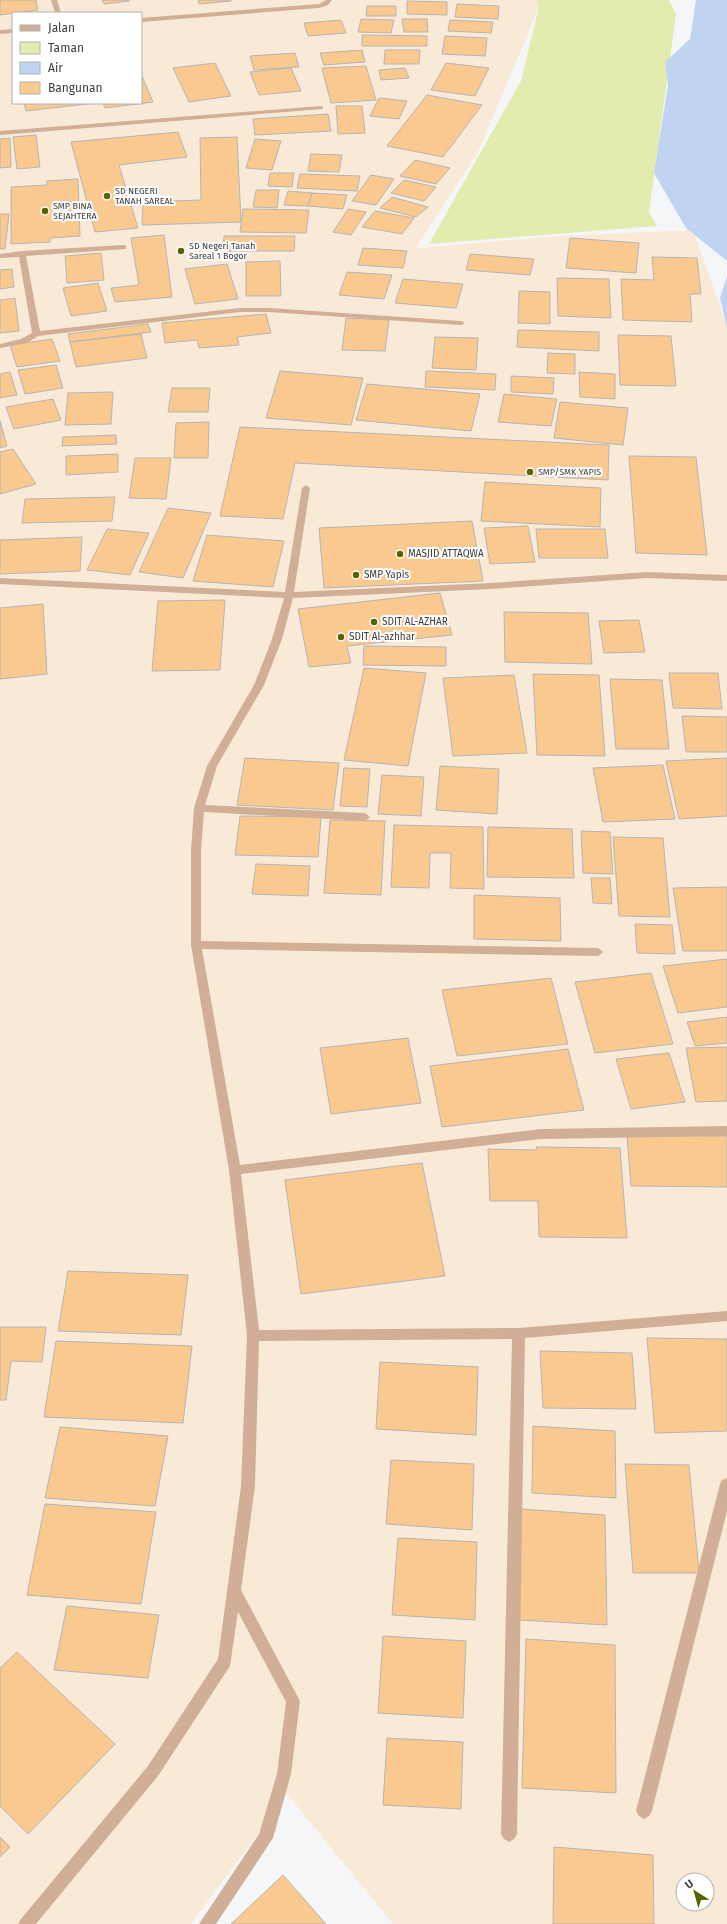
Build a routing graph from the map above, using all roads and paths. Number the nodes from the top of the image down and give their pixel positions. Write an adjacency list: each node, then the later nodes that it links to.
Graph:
1 (54, 0): 3 (street)
2 (329, 0): 4 (street)
3 (58, 12)
4 (142, 20)
5 (12, 31): 6 (street)
6 (0, 32)
7 (321, 108): 8 (street)
8 (0, 133)
9 (123, 247): 10 (street)
10 (22, 253): 11 (street); 13 (street)
11 (0, 256)
12 (461, 323): 13 (street)
13 (36, 334): 14 (street)
14 (0, 346)
15 (306, 488): 18 (street)
16 (727, 578): 18 (street)
17 (0, 581): 18 (street)
18 (289, 595): 19 (street)
19 (199, 808): 20 (street); 21 (street)
20 (365, 817)
21 (196, 945): 22 (street); 24 (street)
22 (598, 952)
23 (727, 1131): 24 (street)
24 (235, 1170): 27 (street)
25 (727, 1316): 26 (street)
26 (519, 1333): 27 (street); 31 (street)
27 (253, 1336): 29 (street)
28 (727, 1484): 30 (street)
29 (234, 1592): 32 (street); 33 (street)
30 (644, 1811)
31 (509, 1834)
32 (26, 1924)
33 (207, 1924)

